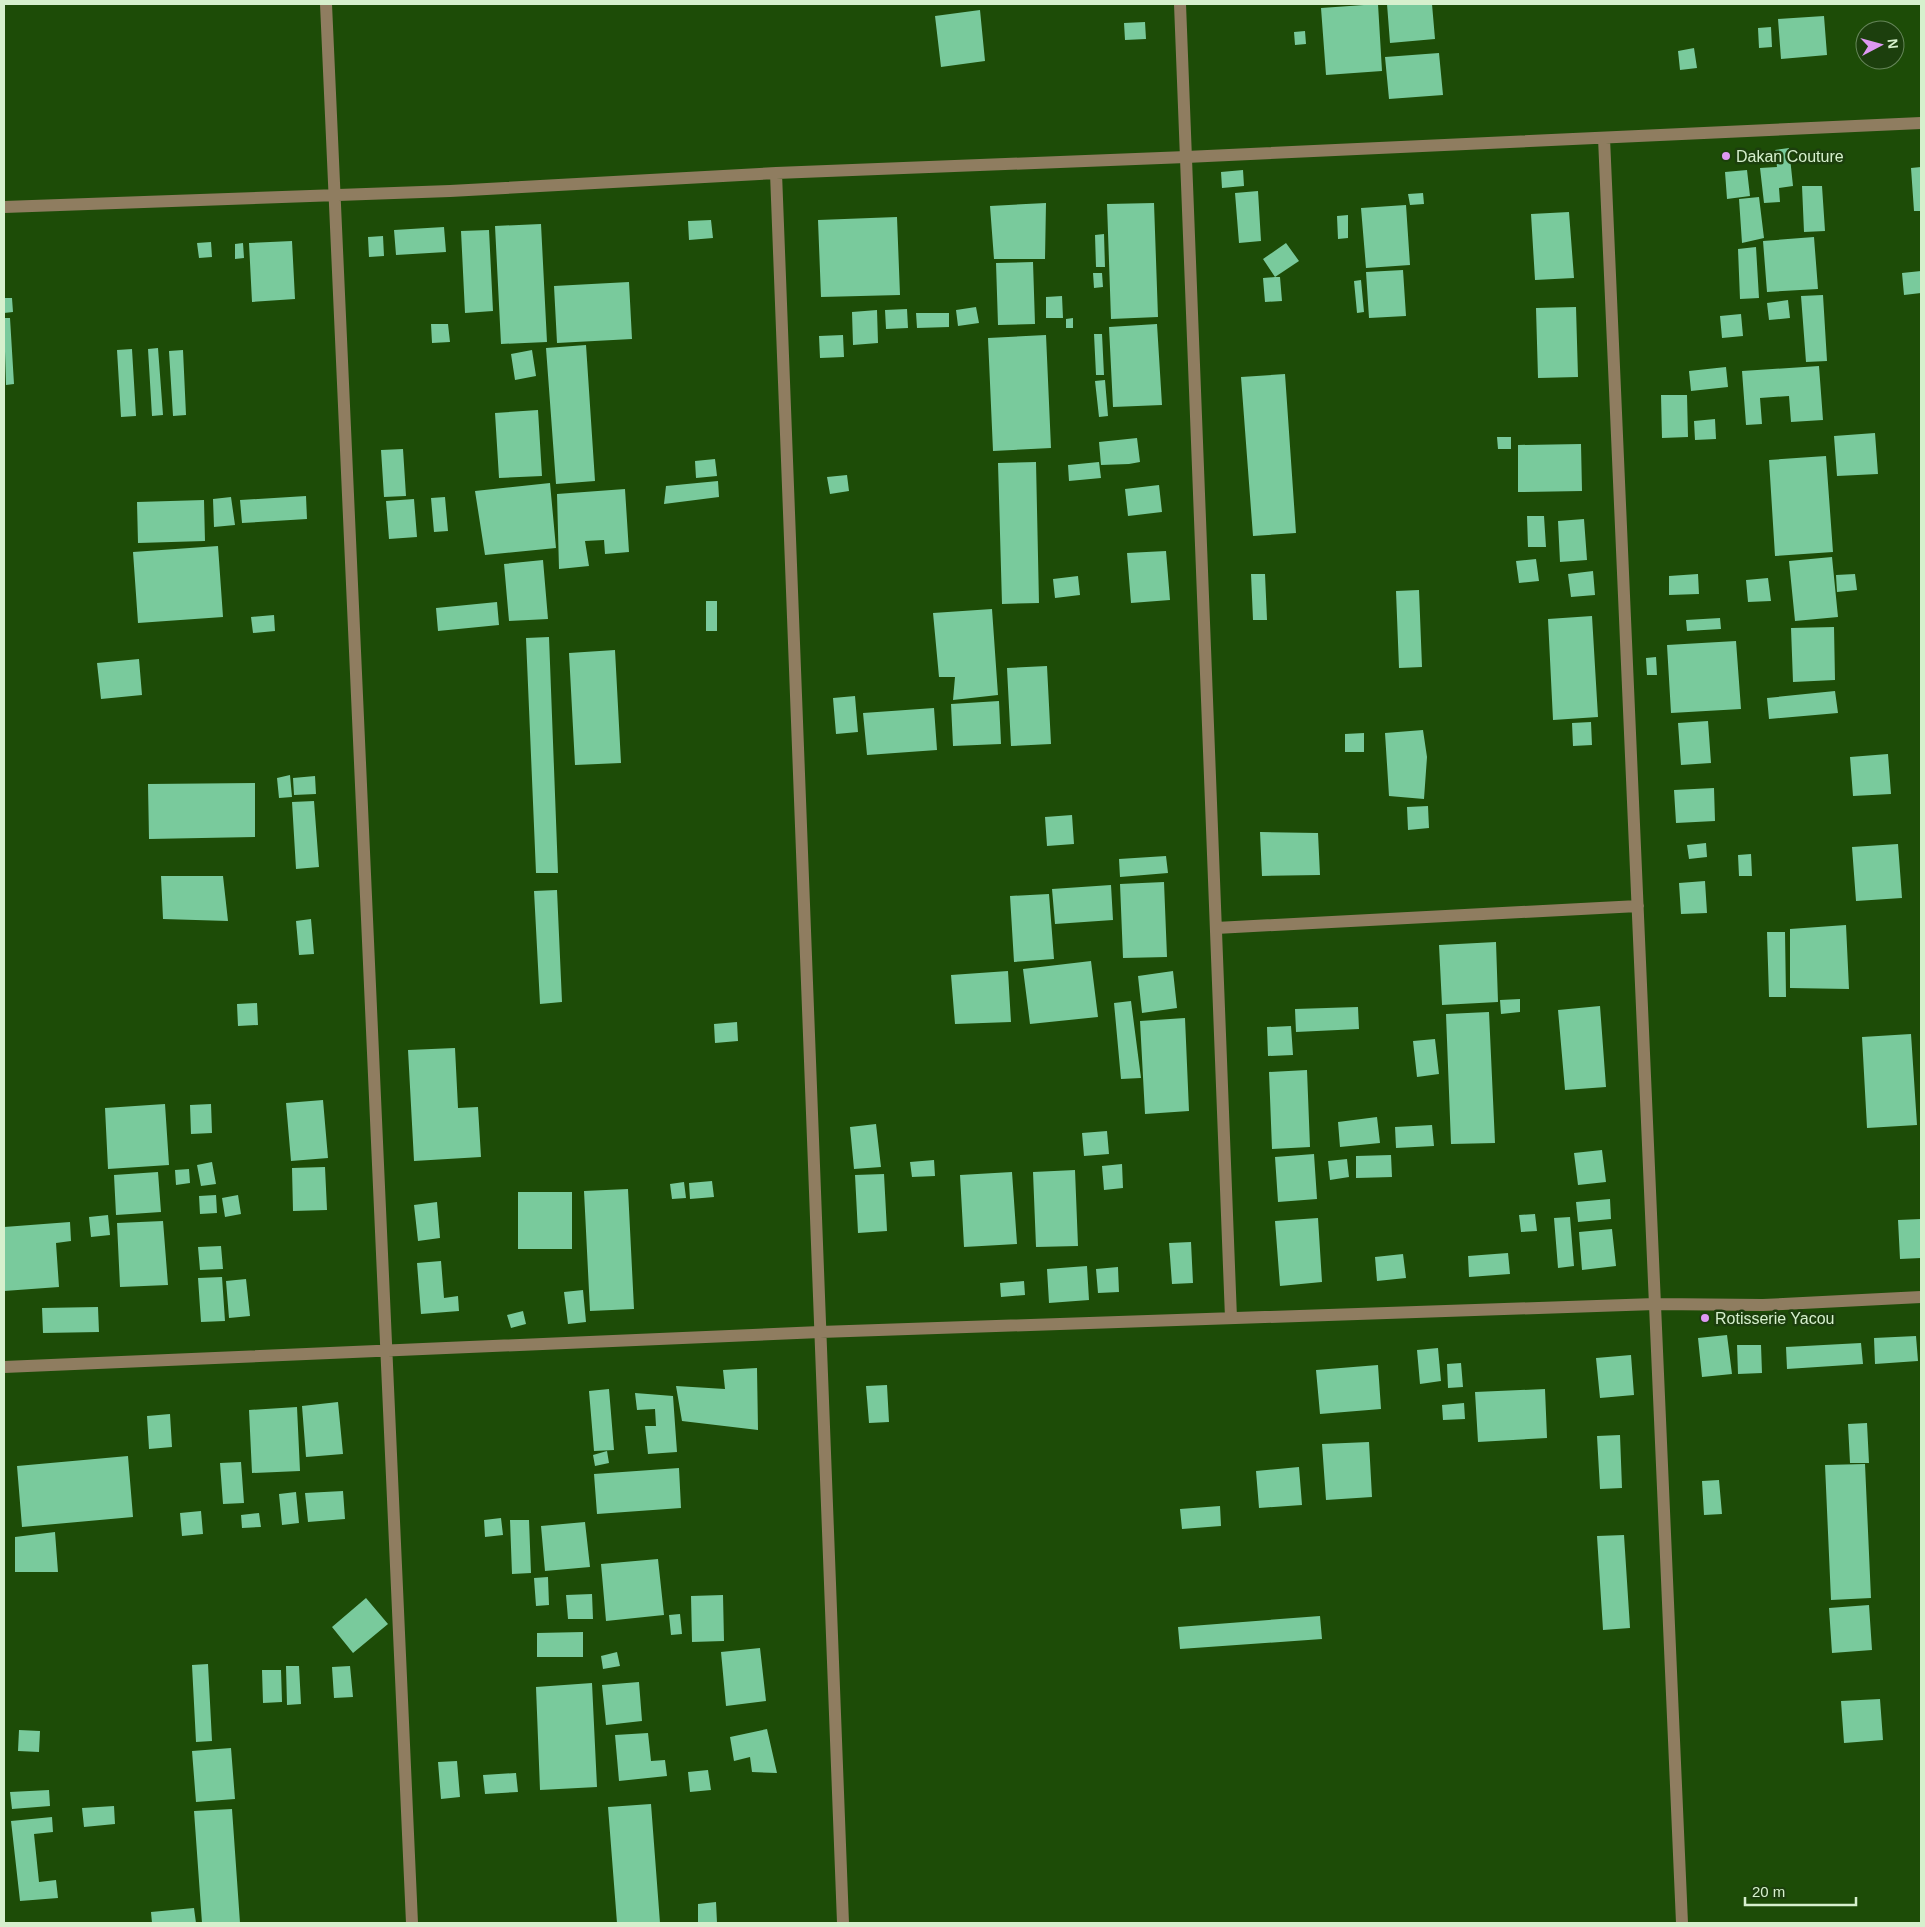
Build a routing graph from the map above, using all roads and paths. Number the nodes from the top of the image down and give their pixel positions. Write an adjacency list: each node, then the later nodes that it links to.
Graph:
1 (326, 4): 7 (street)
2 (1180, 4): 5 (street)
3 (1921, 123): 4 (street)
4 (1604, 138): 5 (street); 9 (street)
5 (1186, 157): 6 (street); 10 (street)
6 (776, 173): 7 (street); 14 (street)
7 (334, 195): 8 (street); 15 (street)
8 (4, 207)
9 (1638, 906): 10 (street); 12 (street)
10 (1216, 928): 13 (street)
11 (1921, 1297): 12 (street)
12 (1655, 1304): 13 (street); 19 (street)
13 (1231, 1318): 14 (street)
14 (820, 1332): 15 (street); 18 (street)
15 (386, 1351): 16 (street); 17 (street)
16 (4, 1367)
17 (412, 1923)
18 (843, 1923)
19 (1682, 1923)

